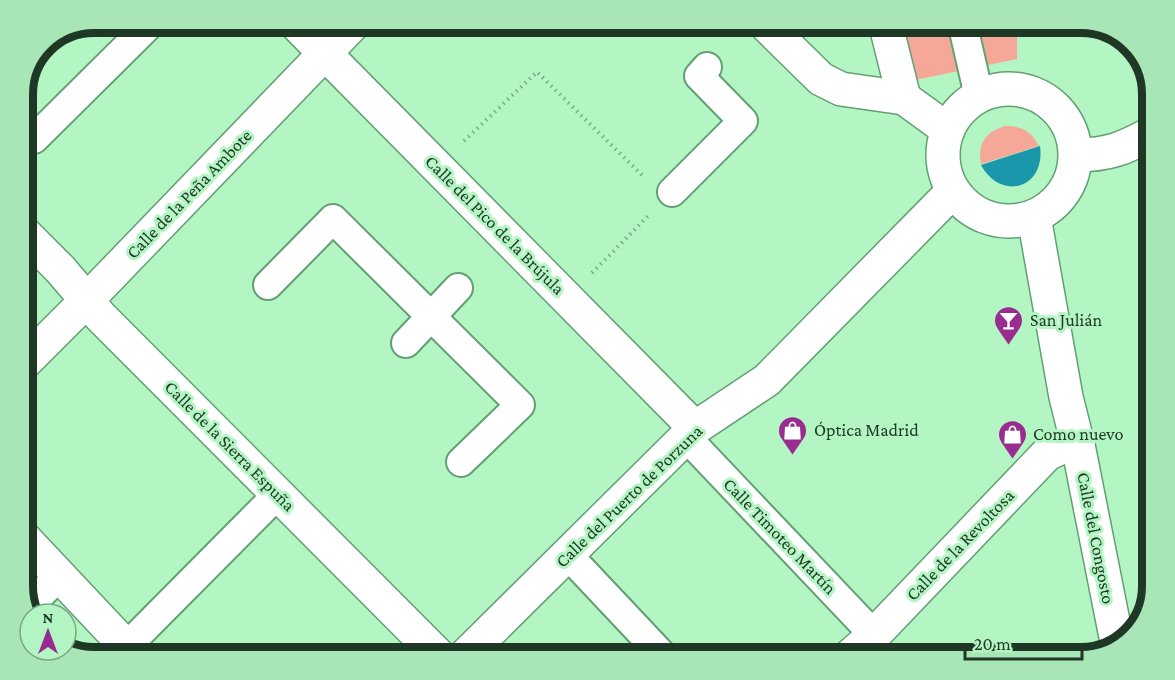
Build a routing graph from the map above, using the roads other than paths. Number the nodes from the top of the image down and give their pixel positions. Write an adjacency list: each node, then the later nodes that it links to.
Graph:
1 (141, 33): 13 (street)
2 (305, 33): 7 (street, Calle del Pico de la Brújula)
3 (343, 33): 7 (street, Calle de la Peña Ambote)
4 (774, 33): 10 (street)
5 (888, 33): 10 (street)
6 (965, 33): 9 (street)
7 (324, 52): 21 (street, Calle de la Peña Ambote); 25 (street, Calle del Pico de la Brújula)
8 (707, 67): 15 (street)
9 (979, 96): 11 (street); 14 (street)
10 (904, 98): 11 (street)
11 (948, 130): 16 (street)
12 (1142, 138): 14 (street)
13 (34, 139)
14 (1076, 155): 17 (street)
15 (661, 187)
16 (953, 191): 17 (street); 25 (street, Calle del Puerto de Porzuna)
17 (1034, 217): 26 (street, Calle del Congosto)
18 (33, 242): 21 (street, Calle de la Sierra Espuña)
19 (268, 285): 22 (street)
20 (458, 288): 22 (street)
21 (87, 300): 24 (street, Calle de la Peña Ambote); 28 (street, Calle de la Sierra Espuña)
22 (432, 316): 23 (street); 27 (street)
23 (406, 343)
24 (33, 354)
25 (691, 433): 30 (street, Calle del Puerto de Porzuna); 33 (street, Calle Timoteo Martín)
26 (1078, 445): 33 (street, Calle de la Revoltosa); 34 (street, Calle del Congosto)
27 (461, 462)
28 (278, 494): 36 (street); 37 (street, Calle de la Sierra Espuña)
29 (33, 548): 31 (street)
30 (567, 554): 38 (street, Calle del Puerto de Porzuna); 39 (street)
31 (59, 576): 32 (street); 35 (street)
32 (35, 601)
33 (874, 635): 40 (street, Calle de la Revoltosa)
34 (1116, 636)
35 (126, 647)
36 (136, 647)
37 (430, 647)
38 (474, 647)
39 (655, 647)
40 (860, 647)

